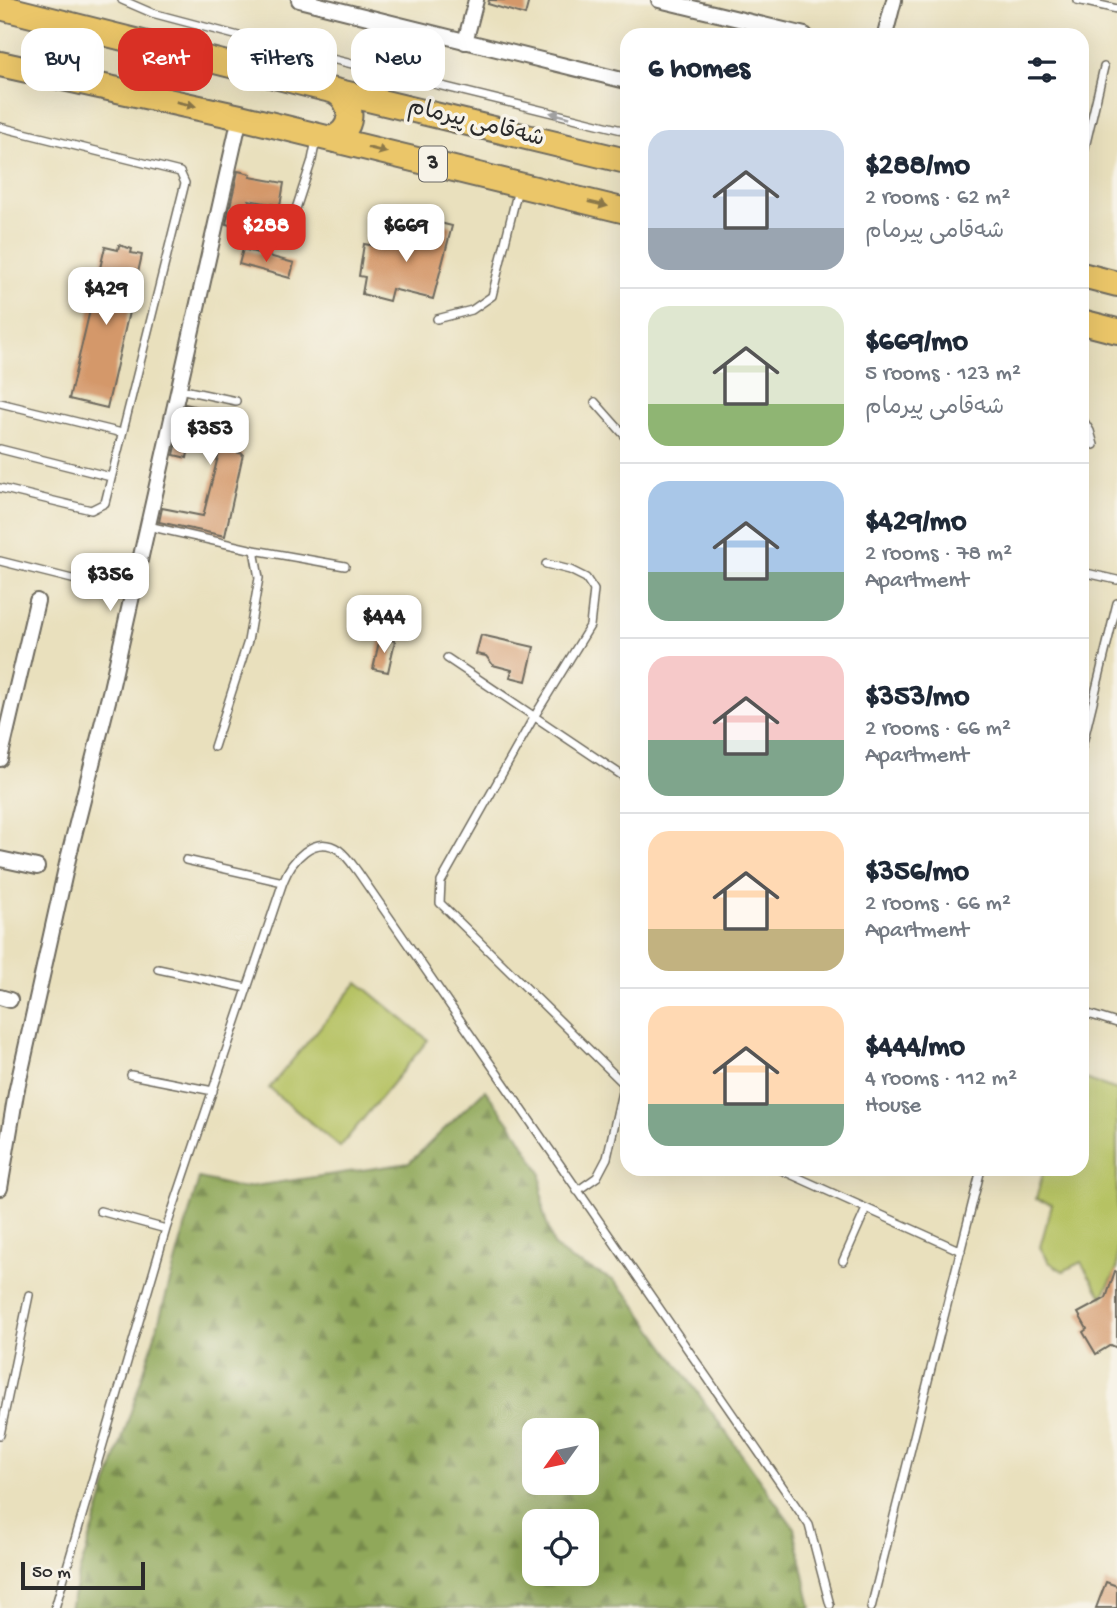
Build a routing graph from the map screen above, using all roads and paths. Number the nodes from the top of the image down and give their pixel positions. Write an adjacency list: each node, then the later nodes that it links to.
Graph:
1 (122, 0): 19 (lane, one-way to 1)
2 (299, 0): 11 (street)
3 (476, 0): 11 (street)
4 (659, 0): 9 (street)
5 (894, 0): 10 (street)
6 (1077, 0): 8 (lane)
7 (13, 7): 12 (highway, شەقامی پیرمام / 3)
8 (1117, 9)
9 (776, 28)
10 (887, 28)
11 (465, 42): 15 (street)
12 (227, 63)
13 (0, 64): 17 (highway, 3, one-way to 17)
14 (1104, 67): 20 (lane)
15 (620, 81)
16 (335, 91): 21 (highway); 22 (highway, شەقامی پیرمام / 3)
17 (240, 117): 21 (highway, 3); 31 (street)
18 (0, 128): 37 (lane)
19 (620, 130)
20 (1089, 130)
21 (323, 137): 23 (highway, 3, one-way to 23); 25 (lane)
22 (620, 160)
23 (518, 186): 24 (highway, 3, one-way to 24); 28 (lane)
24 (620, 210)
25 (290, 227)
26 (1089, 277): 27 (highway)
27 (1117, 284)
28 (437, 319)
29 (1089, 324): 30 (highway)
30 (1117, 331)
31 (178, 389): 32 (lane); 42 (street)
32 (236, 401)
33 (595, 402): 36 (lane)
34 (0, 403): 37 (lane)
35 (1089, 429): 38 (lane)
36 (620, 430)
37 (122, 433): 40 (lane)
38 (1094, 445)
39 (0, 449): 40 (lane)
40 (111, 477): 41 (lane)
41 (0, 488)
42 (148, 526): 43 (lane); 72 (street)
43 (254, 550): 46 (lane); 55 (lane)
44 (0, 561): 49 (lane)
45 (546, 564): 53 (lane)
46 (345, 566)
47 (1089, 574): 48 (lane)
48 (1117, 580)
49 (96, 585)
50 (37, 601): 56 (street)
51 (1117, 603): 54 (lane)
52 (447, 658): 53 (lane)
53 (534, 717): 57 (lane); 67 (lane)
54 (1089, 718)
55 (214, 747)
56 (0, 759)
57 (620, 774)
58 (0, 859): 60 (street)
59 (186, 860): 61 (lane)
60 (37, 867)
61 (283, 882): 63 (lane); 73 (lane)
62 (158, 969): 63 (lane)
63 (247, 988): 68 (lane)
64 (1089, 1014): 65 (lane)
65 (1117, 1023)
66 (131, 1075): 68 (lane)
67 (620, 1080)
68 (213, 1091): 76 (lane)
69 (620, 1101): 73 (lane)
70 (794, 1176): 74 (lane)
71 (979, 1176): 77 (lane)
72 (0, 1188)
73 (577, 1191): 81 (lane)
74 (866, 1209): 77 (lane); 78 (lane)
75 (100, 1211): 76 (lane)
76 (166, 1229): 82 (lane)
77 (961, 1251): 83 (lane)
78 (843, 1261)
79 (29, 1294): 80 (lane)
80 (0, 1435)
81 (830, 1605)
82 (55, 1608)
83 (871, 1608)

